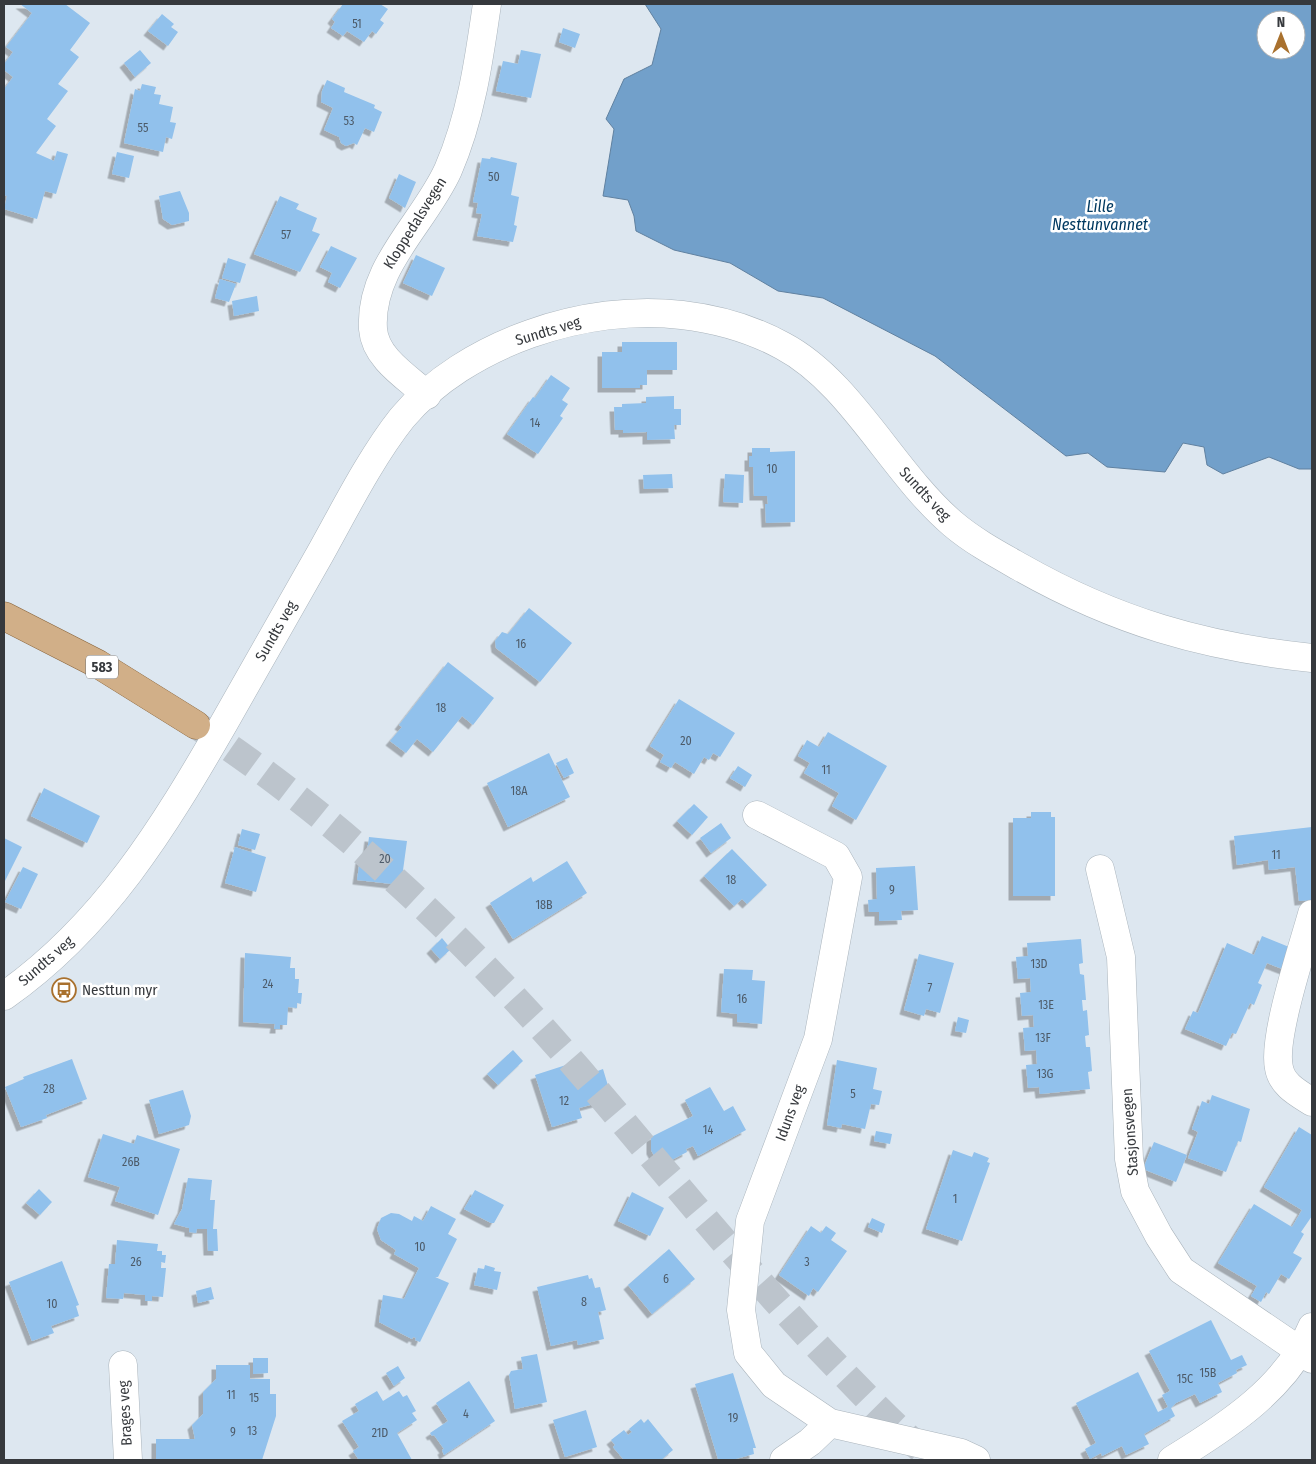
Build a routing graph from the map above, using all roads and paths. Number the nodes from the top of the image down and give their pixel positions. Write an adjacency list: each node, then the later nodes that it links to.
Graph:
1 (487, 4): 2 (street, Kloppedalsvegen)
2 (427, 395): 4 (street, Sundts veg); 9 (street, Sundts veg)
3 (4, 616): 5 (main road, 583)
4 (1312, 658)
5 (196, 725)
6 (757, 815): 13 (street, Iduns veg)
7 (1100, 869): 11 (street, Stasjonsvegen)
8 (1312, 914): 10 (street)
9 (4, 996)
10 (1312, 1102)
11 (1309, 1345): 17 (street, Stasjonsvegen)
12 (123, 1365): 14 (street, Brages veg)
13 (830, 1423): 15 (street); 16 (street)
14 (128, 1460)
15 (784, 1460)
16 (976, 1460)
17 (1172, 1460)

